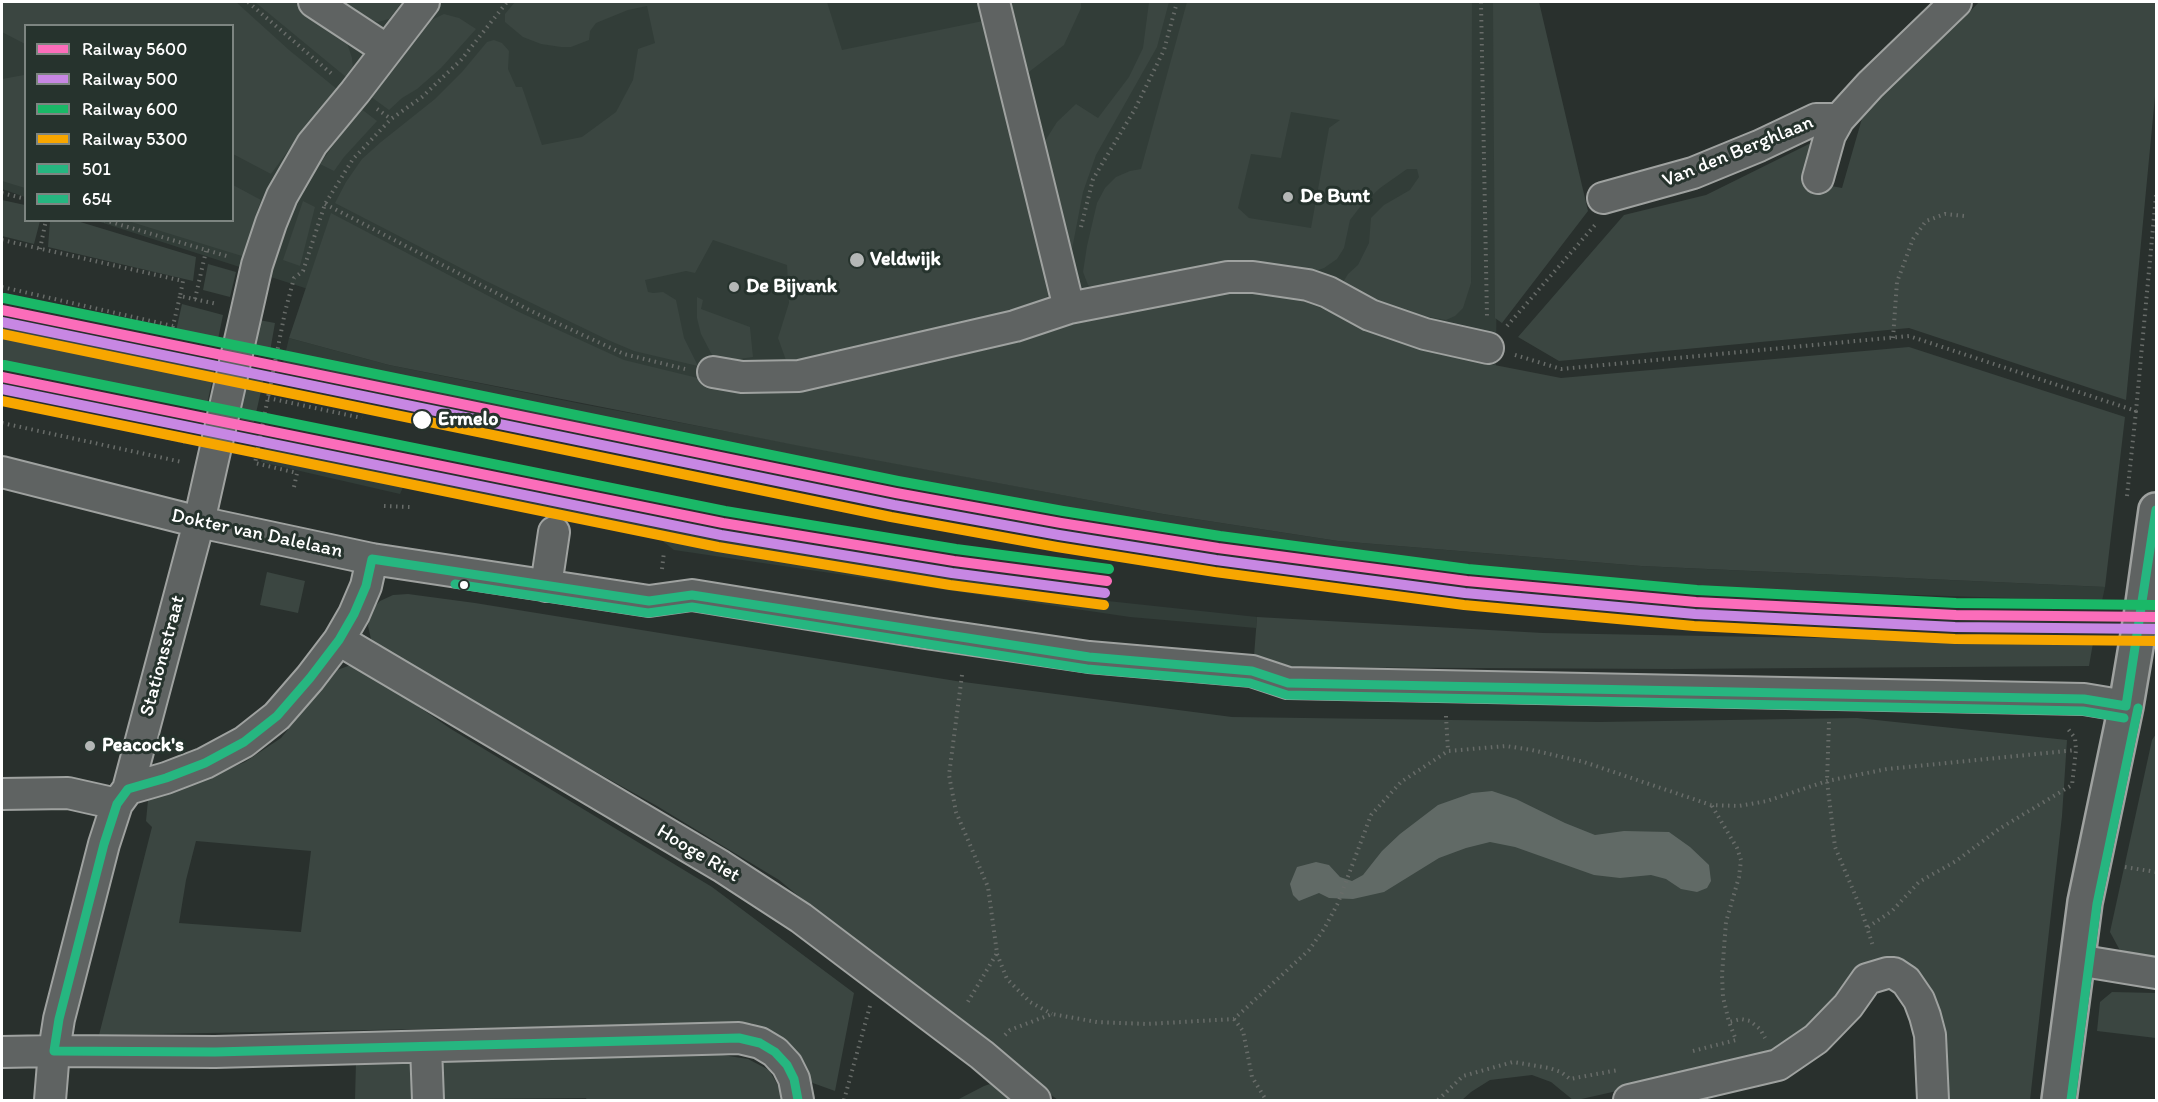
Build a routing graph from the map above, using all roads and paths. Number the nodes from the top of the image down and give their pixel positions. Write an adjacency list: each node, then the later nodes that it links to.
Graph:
1 (248, 2): 10 (path)
2 (314, 2): 9 (street)
3 (424, 2): 9 (street, Stationsstraat)
4 (507, 2): 12 (path)
5 (994, 2): 30 (street)
6 (1177, 2): 22 (path)
7 (1481, 2): 34 (path)
8 (1956, 2): 11 (street, Van den Berghlaan)
9 (387, 50): 10 (street, Stationsstraat)
10 (355, 92): 12 (path); 26 (street, Stationsstraat)
11 (1839, 119): 13 (street, Van den Berghlaan); 17 (street, Van den Berghlaan)
12 (391, 120): 18 (path)
13 (1818, 178)
14 (2, 193): 16 (path)
15 (2157, 195): 38 (path)
16 (24, 198)
17 (1603, 198): 34 (path)
18 (325, 204): 32 (path); 35 (path)
19 (1965, 216): 33 (path)
20 (46, 222): 24 (path)
21 (111, 222): 25 (path)
22 (1079, 233)
23 (2, 240): 24 (path)
24 (40, 249): 28 (path)
25 (206, 251): 26 (path); 29 (path)
26 (257, 265): 31 (street, Stationsstraat)
27 (2, 287): 28 (path)
28 (180, 296): 29 (path)
29 (195, 299): 31 (path)
30 (1069, 308): 34 (street); 35 (street)
31 (246, 310): 32 (path); 41 (street, Stationsstraat)
32 (285, 312): 36 (path)
33 (1893, 338): 34 (path); 38 (path)
34 (1488, 348)
35 (713, 372)
36 (268, 398): 39 (path); 43 (path)
37 (2, 400): 41 (path)
38 (2136, 411): 45 (path)
39 (362, 418)
40 (2, 423): 41 (path)
41 (198, 466): 47 (street, Stationsstraat)
42 (2, 472): 47 (street, Dokter van Dalelaan)
43 (294, 487)
44 (384, 506): 46 (path)
45 (2141, 506): 55 (main road)
46 (411, 507)
47 (199, 522): 49 (street, Dokter van Dalelaan); 61 (street, Stationsstraat)
48 (554, 532): 50 (street)
49 (372, 559): 50 (street, Dokter van Dalelaan); 51 (street)
50 (546, 586): 53 (street, Dokter van Dalelaan)
51 (339, 640): 61 (street); 66 (street, Hooge Riet)
52 (962, 675): 63 (path)
53 (1830, 694): 54 (street, Dokter van Dalelaan); 59 (path)
54 (2053, 698): 55 (street, Dokter van Dalelaan); 57 (path)
55 (2126, 706): 64 (main road)
56 (1446, 713): 58 (path)
57 (2076, 750): 59 (path); 59 (path)
58 (1448, 751): 62 (path); 68 (path)
59 (1827, 781): 62 (path)
60 (2, 794): 61 (street)
61 (122, 797): 72 (street, Stationsstraat)
62 (1712, 805): 69 (path)
63 (997, 953): 67 (path); 70 (path)
64 (2077, 960): 65 (street); 87 (main road)
65 (2157, 973)
66 (877, 977): 70 (street, Hooge Riet); 81 (path)
67 (1052, 1014): 68 (path); 75 (path)
68 (1234, 1020): 83 (path)
69 (1729, 1022): 74 (path); 76 (path)
70 (947, 1030): 75 (street, Hooge Riet)
71 (426, 1047): 72 (street); 79 (street); 80 (street)
72 (54, 1051): 73 (street); 78 (street, Stationsstraat)
73 (2, 1052)
74 (1691, 1052)
75 (982, 1055): 82 (street, Hooge Riet)
76 (1778, 1065): 85 (street); 86 (street)
77 (1625, 1069): 84 (path)
78 (50, 1101)
79 (428, 1101)
80 (798, 1101)
81 (844, 1101)
82 (1035, 1101)
83 (1266, 1101)
84 (1438, 1101)
85 (1629, 1101)
86 (1933, 1101)
87 (2059, 1101)

